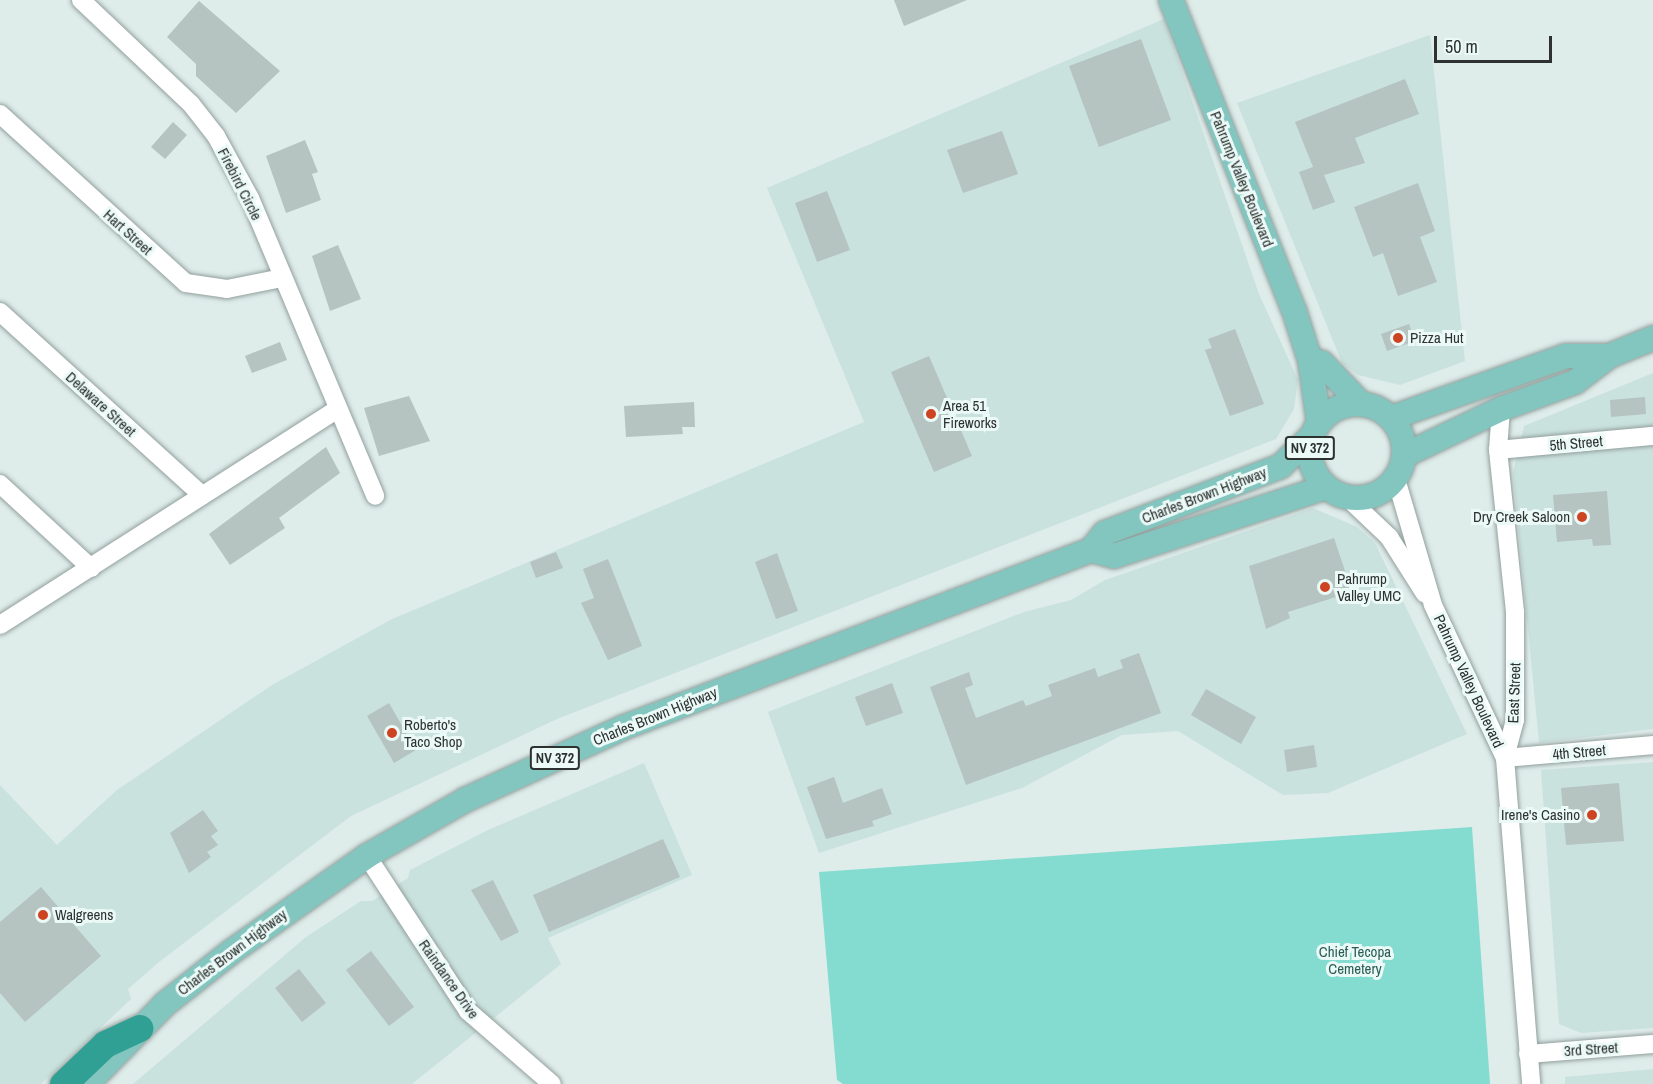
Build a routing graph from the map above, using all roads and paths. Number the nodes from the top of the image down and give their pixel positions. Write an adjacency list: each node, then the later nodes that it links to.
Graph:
1 (81, 0): 4 (street, Firebird Circle)
2 (1171, 0): 8 (main road, Pahrump Valley Boulevard)
3 (0, 114): 4 (street, Hart Street)
4 (282, 278): 11 (street, Firebird Circle)
5 (0, 312): 20 (street, Delaware Street)
6 (1653, 338): 7 (main road)
7 (1609, 356): 10 (main road); 12 (main road)
8 (1310, 360): 9 (main road); 13 (main road, Pahrump Valley Boulevard)
9 (1361, 404): 12 (main road); 13 (main road, NV 372)
10 (1502, 409): 15 (street, East Street); 16 (main road)
11 (336, 410): 20 (street); 21 (street, Firebird Circle)
12 (1391, 418): 16 (main road)
13 (1316, 429): 19 (main road, NV 372); 23 (main road, Charles Brown Highway / NV 372)
14 (1653, 436): 15 (street, 5th Street)
15 (1498, 450): 28 (street, East Street)
16 (1405, 455): 17 (main road)
17 (1396, 479): 22 (main road); 25 (street, Pahrump Valley Boulevard)
18 (0, 484): 24 (street)
19 (1326, 487): 22 (main road); 23 (main road, Charles Brown Highway / NV 372)
20 (202, 495): 24 (street)
21 (375, 496)
22 (1348, 498): 25 (street, Pahrump Valley Boulevard)
23 (1091, 550): 29 (main road, Charles Brown Highway / NV 372)
24 (91, 568): 26 (street)
25 (1433, 605): 28 (street, Pahrump Valley Boulevard)
26 (0, 625)
27 (1653, 745): 28 (street, 4th Street)
28 (1505, 758): 32 (street, East Street)
29 (367, 856): 30 (main road, Charles Brown Highway / NV 372); 35 (street, Raindance Drive)
30 (140, 1028): 33 (highway); 34 (main road, Charles Brown Highway / NV 372)
31 (1653, 1044): 32 (street, 3rd Street)
32 (1528, 1054): 36 (street, East Street)
33 (63, 1084)
34 (87, 1084)
35 (552, 1084)
36 (1531, 1084)

